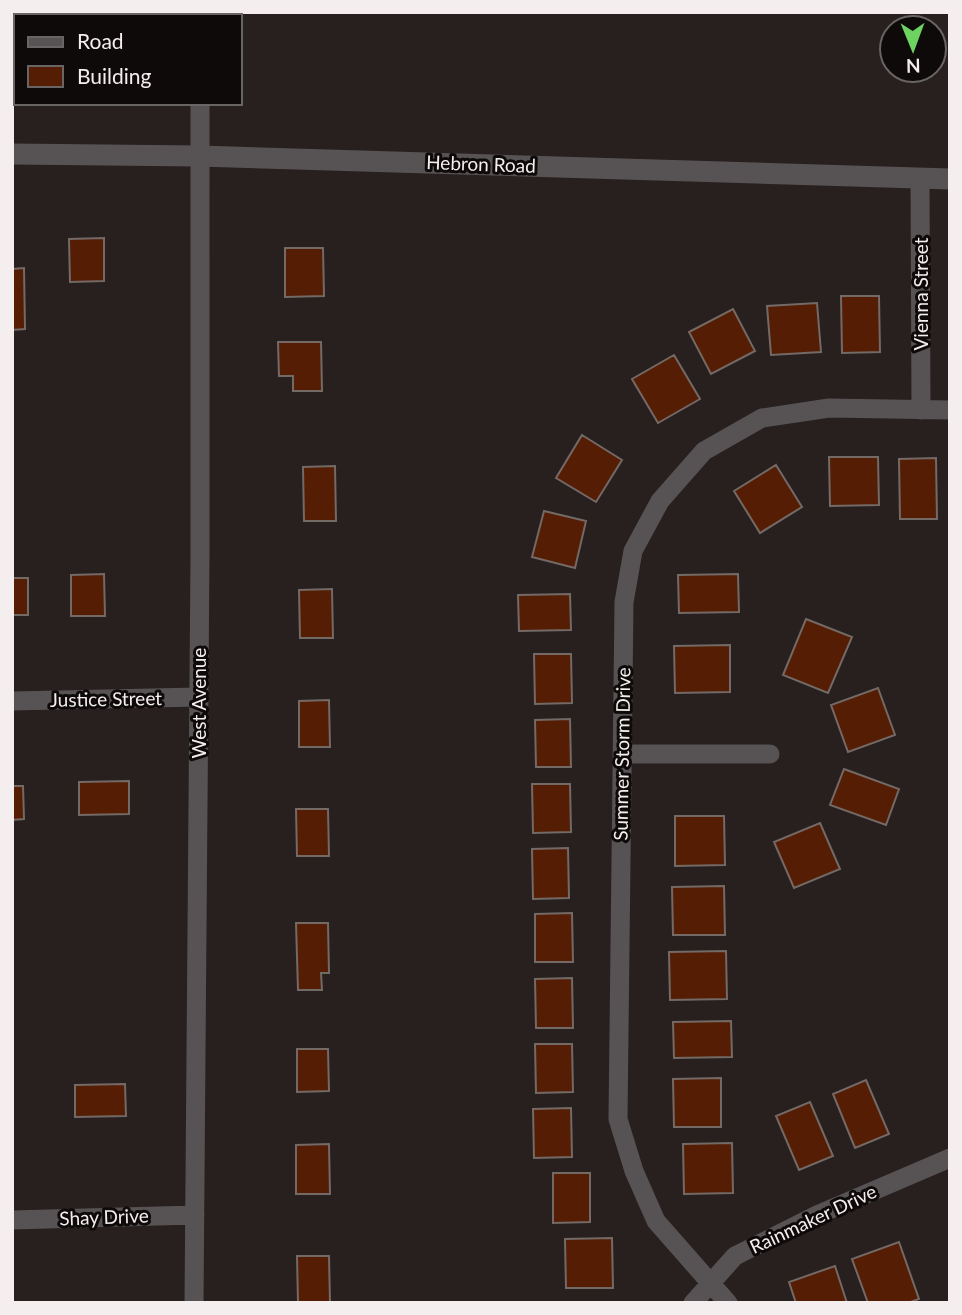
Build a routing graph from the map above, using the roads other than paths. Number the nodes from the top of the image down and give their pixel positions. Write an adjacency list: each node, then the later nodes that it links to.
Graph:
1 (200, 105): 3 (street, West Avenue)
2 (12, 154): 3 (street, Hebron Road)
3 (199, 156): 4 (street, Hebron Road); 8 (street, West Avenue)
4 (920, 179): 5 (street, Hebron Road); 6 (street, Vienna Street)
5 (950, 179)
6 (921, 410): 7 (street, Summer Storm Drive); 10 (street, Summer Storm Drive)
7 (950, 410)
8 (199, 697): 9 (street, Justice Street); 13 (street, West Avenue)
9 (12, 701)
10 (622, 754): 11 (street); 15 (street, Summer Storm Drive)
11 (771, 754)
12 (950, 1158): 15 (street, Rainmaker Drive)
13 (195, 1215): 14 (street, Shay Drive); 16 (street, West Avenue)
14 (12, 1220)
15 (711, 1283): 17 (street, Rainmaker Drive); 18 (street, Summer Storm Drive)
16 (194, 1303)
17 (693, 1303)
18 (728, 1303)

